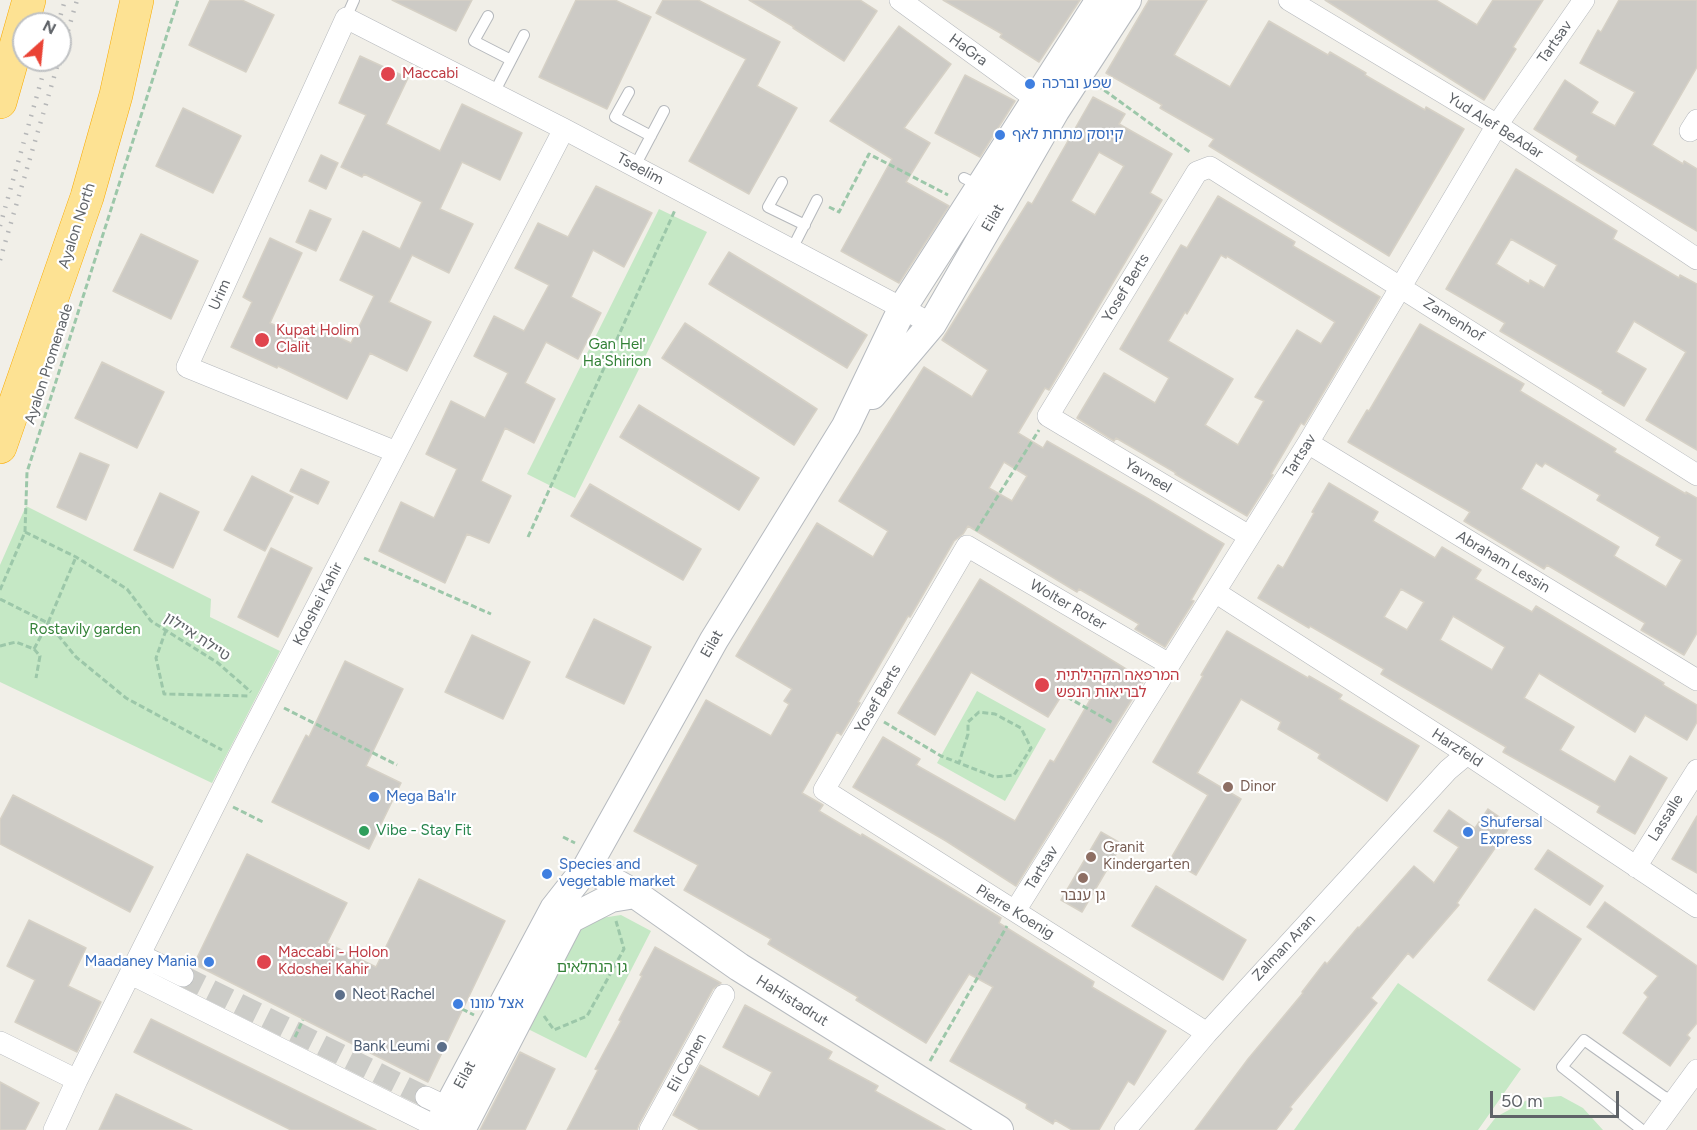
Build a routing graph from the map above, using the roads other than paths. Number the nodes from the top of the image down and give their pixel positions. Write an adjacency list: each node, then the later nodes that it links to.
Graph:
1 (27, 0): 17 (highway)
2 (137, 0): 15 (highway, Ayalon North)
3 (144, 0): 15 (highway)
4 (900, 0): 16 (street, HaGra)
5 (1100, 0): 16 (street, Eilat)
6 (1127, 0): 21 (street, Eilat)
7 (1288, 0): 19 (street, Yud Alef BeAdar)
8 (1584, 0): 19 (street, Tartsav)
9 (350, 9): 14 (street, Tseelim); 37 (street, Urim)
10 (488, 16): 12 (lane)
11 (524, 35): 12 (lane)
12 (511, 60): 14 (lane)
13 (629, 92): 22 (lane)
14 (494, 93): 20 (street, Tseelim)
15 (116, 95): 36 (highway, Ayalon North)
16 (1036, 99): 21 (street); 31 (street, Eilat)
17 (0, 102)
18 (664, 111): 22 (lane)
19 (1497, 125): 29 (street, Yud Alef BeAdar); 30 (street, Tartsav)
20 (564, 129): 23 (street, Tseelim); 37 (street, Kdoshei Kahir)
21 (1043, 132): 32 (street, Eilat)
22 (651, 136): 23 (lane)
23 (635, 166): 28 (street, Tseelim)
24 (1210, 167): 30 (street, Zamenhof); 33 (street, Yosef Berts)
25 (782, 182): 27 (lane)
26 (817, 201): 27 (lane)
27 (805, 225): 28 (lane)
28 (792, 249): 31 (street, Tseelim)
29 (1697, 258)
30 (1401, 287): 35 (street, Tartsav); 38 (street, Zamenhof)
31 (903, 307): 32 (street, Tseelim); 34 (street, Eilat)
32 (932, 324): 34 (street, Eilat)
33 (1048, 416): 39 (street, Yavneel)
34 (846, 426): 47 (street, Eilat)
35 (1308, 443): 39 (street, Tartsav); 43 (street, Abraham Lessin)
36 (0, 447)
37 (396, 452): 53 (street, Kdoshei Kahir)
38 (1697, 475)
39 (1249, 536): 41 (street, Tartsav)
40 (967, 546): 42 (street, Wolter Roter); 46 (street, Yosef Berts)
41 (1215, 592): 42 (street, Tartsav); 44 (street, Harzfeld)
42 (1169, 664): 51 (street, Tartsav)
43 (1697, 680)
44 (1464, 752): 48 (street, Harzfeld); 56 (street, Zalman Aran)
45 (1697, 770): 48 (street, Lassalle)
46 (824, 790): 51 (street, Pierre Koenig)
47 (587, 867): 49 (street, HaHistadrut); 52 (street, Eilat); 61 (street, Eilat)
48 (1636, 867): 50 (street, Harzfeld)
49 (623, 896): 52 (street); 64 (street, HaHistadrut)
50 (1697, 907)
51 (1015, 911): 56 (street, Pierre Koenig)
52 (570, 919): 61 (street, Eilat)
53 (136, 964): 54 (street); 59 (street, Kdoshei Kahir); 61 (street)
54 (183, 976)
55 (724, 995): 63 (street, Eli Cohen)
56 (1207, 1033): 65 (street, Zalman Aran)
57 (0, 1042): 59 (street)
58 (1697, 1070): 60 (street)
59 (77, 1080): 62 (street, Kdoshei Kahir)
60 (1674, 1101): 66 (lane); 67 (street)
61 (445, 1120)
62 (54, 1130)
63 (650, 1130)
64 (999, 1130)
65 (1125, 1130)
66 (1642, 1130)
67 (1653, 1130)

